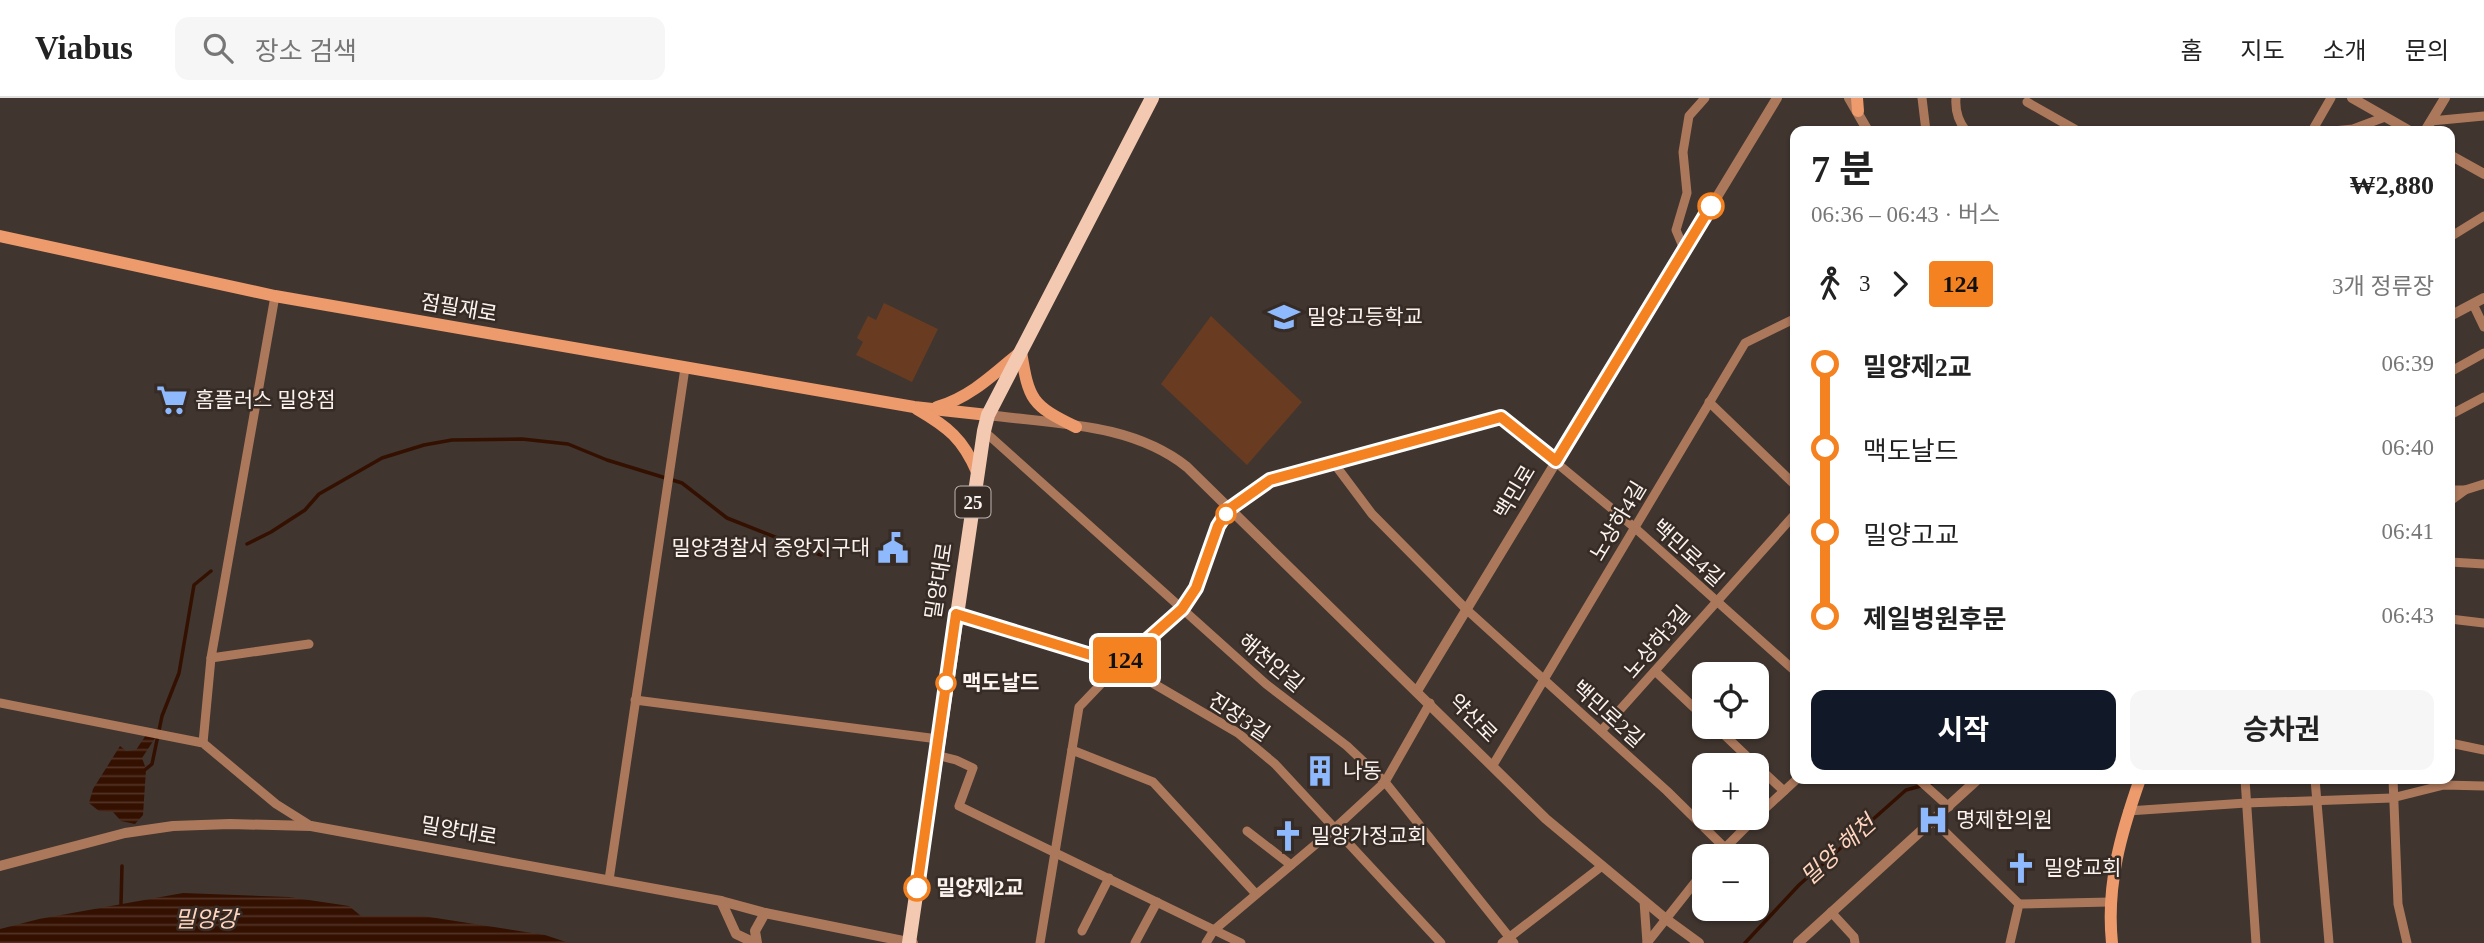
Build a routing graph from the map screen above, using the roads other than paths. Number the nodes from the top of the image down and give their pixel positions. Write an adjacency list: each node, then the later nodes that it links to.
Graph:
1 (1152, 98): 34 (main road, 밀양대로 / 25)
2 (1705, 98): 27 (street)
3 (1777, 98): 27 (street, 백민로)
4 (1849, 98): 11 (street)
5 (1922, 98): 15 (street)
6 (1956, 98): 16 (street)
7 (2331, 98): 18 (street)
8 (2352, 98): 13 (street)
9 (2445, 98): 21 (street)
10 (2027, 102): 17 (street)
11 (1858, 104): 14 (street)
12 (2484, 116): 21 (street)
13 (2385, 117): 19 (street); 20 (street)
14 (1866, 126)
15 (1925, 126)
16 (1962, 126)
17 (2069, 126)
18 (2315, 126)
19 (2359, 126)
20 (2401, 126)
21 (2428, 126)
22 (2455, 158): 23 (street)
23 (2484, 174)
24 (2484, 216): 25 (street)
25 (2455, 234)
26 (0, 236): 28 (main road, 점필재로)
27 (1684, 249): 46 (street, 백민로)
28 (275, 296): 36 (main road, 점필재로); 66 (street)
29 (2484, 299): 30 (street)
30 (2473, 304): 31 (street); 33 (street)
31 (2455, 313)
32 (1790, 321): 39 (street, 노상하4길)
33 (2484, 327)
34 (1021, 352): 41 (main road, 점필재로); 43 (main road, 밀양대로 / 25); 44 (main road, 약산로)
35 (2484, 353): 37 (street)
36 (685, 368): 40 (main road, 점필재로); 72 (street)
37 (2455, 369)
38 (2484, 397): 42 (street)
39 (1709, 402): 49 (street); 56 (street, 노상하4길)
40 (914, 407): 41 (main road, 점필재로); 48 (main road, 점필재로)
41 (929, 409): 43 (main road, 점필재로)
42 (2455, 412)
43 (988, 415): 44 (street, 약산로); 45 (main road, 밀양대로 / 25)
44 (1076, 427): 54 (street, 약산로)
45 (984, 431): 48 (main road, 밀양대로 / 25); 60 (street, 해천안길)
46 (1556, 461): 47 (street, 백민로4길); 56 (street, 백민로4길); 61 (street, 백민로)
47 (1332, 462): 54 (street); 61 (street, 백민로2길)
48 (977, 472): 62 (main road, 밀양대로 / 25)
49 (1790, 480)
50 (2484, 484): 51 (street)
51 (2465, 489): 52 (street); 53 (street)
52 (2455, 490)
53 (2455, 497)
54 (1229, 509): 60 (street); 71 (street, 약산로)
55 (1790, 520): 59 (street, 노상하3길)
56 (1634, 527): 59 (street, 백민로4길); 70 (street, 노상하4길)
57 (2455, 562): 58 (street)
58 (2484, 564)
59 (1716, 601): 68 (street, 백민로4길); 69 (street, 노상하3길)
60 (1182, 609): 67 (street); 87 (street, 해천안길)
61 (1466, 609): 70 (street, 백민로2길); 71 (street, 백민로)
62 (956, 614): 67 (street, 진장3길); 77 (main road, 밀양대로 / 25)
63 (2455, 620): 64 (street)
64 (2484, 623)
65 (309, 644): 66 (street)
66 (211, 658): 79 (street)
67 (1120, 664): 81 (street); 105 (street, 진장3길)
68 (1790, 667)
69 (1655, 671): 75 (street); 76 (street, 노상하3길)
70 (1545, 680): 76 (street, 백민로2길); 85 (street, 노상하4길)
71 (1418, 691): 74 (street, 약산로)
72 (635, 701): 77 (street); 115 (street)
73 (0, 703): 79 (street)
74 (1430, 703): 85 (street, 약산로); 87 (street)
75 (1692, 706)
76 (1601, 731): 108 (street, 백민로2길)
77 (938, 739): 84 (main road, 밀양대로 / 25)
78 (1729, 739): 83 (street)
79 (203, 743): 104 (street)
80 (2455, 744): 82 (street)
81 (1072, 750): 110 (street); 117 (street)
82 (2484, 750)
83 (1743, 753)
84 (936, 755): 110 (street); 130 (main road, 밀양대로 / 25)
85 (1493, 765): 113 (street, 약산로)
86 (1769, 777): 96 (street)
87 (1385, 782): 105 (street); 128 (street, 해천안길)
88 (1792, 784): 96 (street)
89 (1924, 784): 100 (street)
90 (1973, 784): 100 (street)
91 (2138, 784): 102 (main road)
92 (2245, 784): 99 (street)
93 (2315, 784): 98 (street)
94 (2393, 784): 97 (street)
95 (2484, 786): 97 (street)
96 (1784, 791): 101 (street)
97 (2392, 798): 98 (street); 144 (street)
98 (2317, 801): 99 (street); 143 (street)
99 (2246, 803): 102 (street); 142 (street)
100 (1947, 804): 103 (street)
101 (1769, 805)
102 (2128, 811): 121 (main road)
103 (1933, 820): 122 (street); 123 (street)
104 (311, 825): 112 (street, 밀양대로); 115 (street, 밀양대로)
105 (1335, 828): 111 (street); 135 (street, 진장3길)
106 (1743, 830): 109 (street)
107 (1247, 831): 111 (street)
108 (1720, 844)
109 (1728, 844)
110 (1055, 851): 114 (street); 131 (street)
111 (1291, 865): 117 (street)
112 (0, 866)
113 (1602, 866): 119 (street, 약산로); 128 (street)
114 (1109, 878): 120 (street); 127 (street)
115 (609, 880): 118 (street, 밀양대로)
116 (1692, 886): 125 (street)
117 (1256, 894): 126 (street)
118 (721, 901): 124 (street, 밀양대로); 129 (street)
119 (1644, 901): 125 (street, 약산로); 136 (street)
120 (1157, 902): 126 (street); 132 (street)
121 (2110, 902): 122 (street); 141 (main road)
122 (2019, 904): 140 (street)
123 (1831, 912): 138 (street); 139 (street)
124 (765, 913): 129 (street); 130 (street, 밀양대로)
125 (1666, 919): 136 (street); 137 (street, 약산로)
126 (1214, 930): 133 (street); 134 (street)
127 (1082, 932)
128 (1509, 941)
129 (756, 943)
130 (910, 943)
131 (1040, 943)
132 (1135, 943)
133 (1206, 943)
134 (1241, 943)
135 (1441, 943)
136 (1647, 943)
137 (1699, 943)
138 (1798, 943)
139 (1856, 943)
140 (2010, 943)
141 (2112, 943)
142 (2256, 943)
143 (2329, 943)
144 (2407, 943)

